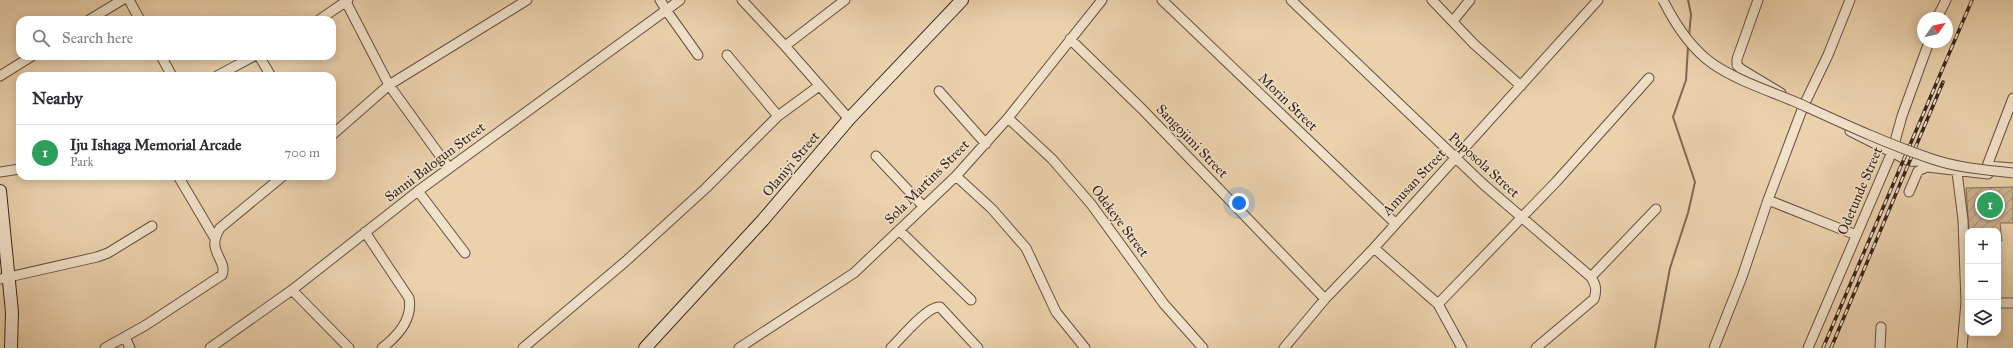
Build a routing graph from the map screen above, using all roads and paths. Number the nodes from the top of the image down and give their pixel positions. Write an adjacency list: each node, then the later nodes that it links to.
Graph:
1 (122, 0): 22 (street)
2 (128, 0): 23 (street)
3 (527, 0): 40 (street)
4 (660, 0): 20 (street)
5 (680, 0): 20 (street, Sanni Balogun Street)
6 (742, 0): 27 (street)
7 (845, 0): 27 (street)
8 (962, 0): 48 (street, Olaniyi Street)
9 (1102, 0): 26 (street, Sola Martins Street)
10 (1162, 0): 72 (street, Morin Street)
11 (1291, 0): 53 (street, Puposola Street)
12 (1432, 0): 25 (street)
13 (1470, 0): 25 (street)
14 (1598, 0): 42 (street, Amusan Street)
15 (1663, 0): 60 (street, bridge)
16 (1758, 0): 45 (street)
17 (1850, 0): 45 (street)
18 (1946, 0): 21 (street)
19 (346, 1): 24 (street); 40 (street)
20 (666, 10): 29 (street); 55 (street, Sanni Balogun Street)
21 (1940, 12)
22 (95, 16)
23 (138, 16)
24 (325, 16)
25 (1453, 21): 42 (street)
26 (1070, 39): 47 (street, Sola Martins Street); 83 (street, Sangojimi Street)
27 (785, 46): 41 (street)
28 (1926, 48): 51 (street, Odetunde Street)
29 (698, 54)
30 (727, 55): 46 (street)
31 (26, 60): 38 (street)
32 (163, 60): 35 (street)
33 (247, 60): 36 (street)
34 (261, 60): 37 (street)
35 (170, 72)
36 (224, 72)
37 (269, 72)
38 (0, 76)
39 (1649, 78): 71 (street)
40 (389, 85): 49 (street); 55 (street)
41 (819, 86): 46 (street); 48 (street)
42 (1521, 86): 53 (street, Amusan Street)
43 (939, 91): 50 (street)
44 (2013, 98): 54 (street)
45 (1803, 107): 51 (street); 67 (street)
46 (778, 116): 99 (street)
47 (1008, 118): 50 (street, Sola Martins Street); 105 (street, Odekeye Street)
48 (849, 119): 100 (street, Olaniyi Street)
49 (336, 131)
50 (986, 144): 61 (street, Sola Martins Street)
51 (1892, 152): 54 (street); 76 (street, Odetunde Street)
52 (876, 156): 68 (street)
53 (1455, 158): 71 (street, Puposola Street); 72 (street, Amusan Street)
54 (1987, 166): 56 (street)
55 (449, 168): 64 (street, Sanni Balogun Street)
56 (2013, 168)
57 (16, 170): 58 (street)
58 (0, 172)
59 (1956, 172): 60 (street); 66 (street); 85 (street)
60 (2013, 174)
61 (956, 176): 68 (street, Sola Martins Street); 104 (street)
62 (180, 180): 77 (street)
63 (279, 180): 77 (street)
64 (418, 191): 75 (street, Sanni Balogun Street); 79 (street)
65 (0, 192): 69 (street)
66 (1909, 192)
67 (1768, 200): 76 (street); 108 (street)
68 (923, 206): 74 (street, Sola Martins Street)
69 (1, 207): 81 (street)
70 (1656, 209): 80 (street)
71 (1522, 216): 80 (street, Puposola Street); 88 (street)
72 (1395, 223): 78 (street, Amusan Street)
73 (152, 226): 81 (street)
74 (899, 230): 84 (street); 101 (street, Sola Martins Street)
75 (365, 232): 82 (street, Sanni Balogun Street); 92 (street)
76 (1856, 236): 109 (street, Odetunde Street)
77 (214, 237): 91 (street)
78 (1374, 248): 83 (street, Amusan Street); 88 (street)
79 (465, 253)
80 (1591, 277): 107 (street)
81 (4, 279): 95 (street)
82 (292, 290): 93 (street, Sanni Balogun Street); 98 (street)
83 (1325, 299): 94 (street, Amusan Street)
84 (971, 300)
85 (1967, 300)
86 (2001, 303): 87 (street)
87 (2013, 303)
88 (1438, 304): 106 (street)
89 (1965, 320): 111 (street)
90 (1881, 327): 110 (street)
91 (125, 337): 96 (street); 97 (street)
92 (388, 346)
93 (213, 347)
94 (1286, 347)
95 (11, 348)
96 (105, 348)
97 (130, 348)
98 (349, 348)
99 (523, 348)
100 (644, 348)
101 (739, 348)
102 (890, 348): 103 (street)
103 (978, 348)
104 (1085, 348)
105 (1203, 348)
106 (1462, 348)
107 (1536, 348)
108 (1714, 348)
109 (1808, 348)
110 (1880, 348)
111 (1962, 348)

